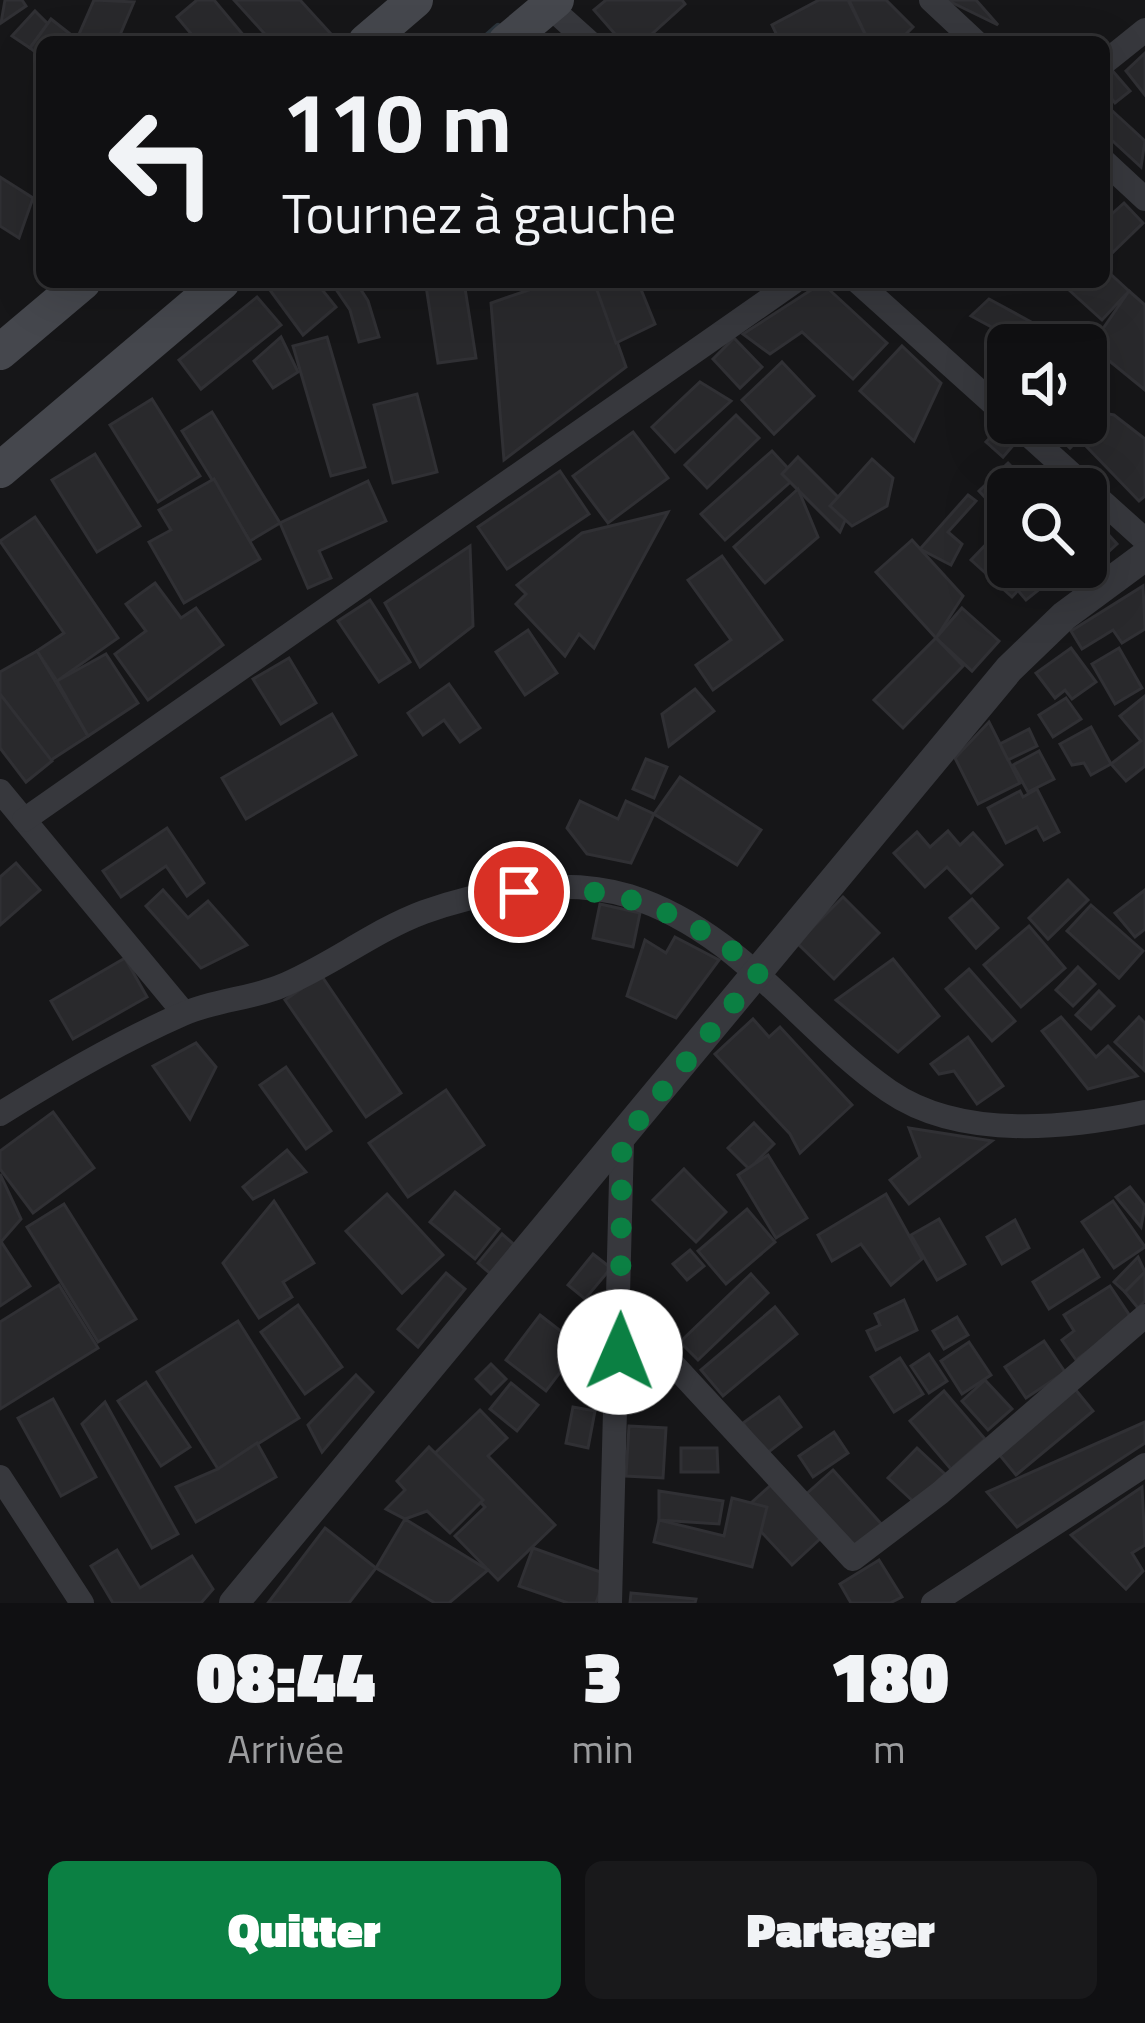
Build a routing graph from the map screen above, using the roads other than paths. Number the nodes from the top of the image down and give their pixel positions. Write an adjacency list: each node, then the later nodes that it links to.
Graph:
1 (415, 0): 5 (main road)
2 (931, 0): 8 (street)
3 (552, 3): 6 (main road); 7 (street)
4 (1145, 30): 9 (street)
5 (373, 36)
6 (513, 36)
7 (583, 36)
8 (970, 36)
9 (1110, 58)
10 (1110, 166): 11 (street)
11 (1145, 199)
12 (76, 288): 16 (main road)
13 (216, 288): 19 (main road)
14 (785, 288): 23 (street)
15 (866, 288): 17 (street)
16 (0, 352)
17 (987, 398)
18 (1038, 444): 20 (street)
19 (0, 470)
20 (1145, 540)
21 (1145, 556): 24 (street)
22 (0, 791): 23 (street)
23 (23, 820): 25 (street)
24 (760, 971): 25 (street); 26 (street); 28 (street)
25 (184, 1013): 27 (street)
26 (1145, 1112)
27 (0, 1114)
28 (622, 1141): 29 (street); 33 (street)
29 (622, 1309): 30 (street); 35 (street)
30 (1145, 1316)
31 (1145, 1465): 36 (street)
32 (0, 1477): 34 (street)
33 (236, 1602)
34 (82, 1603)
35 (610, 1603)
36 (933, 1603)

